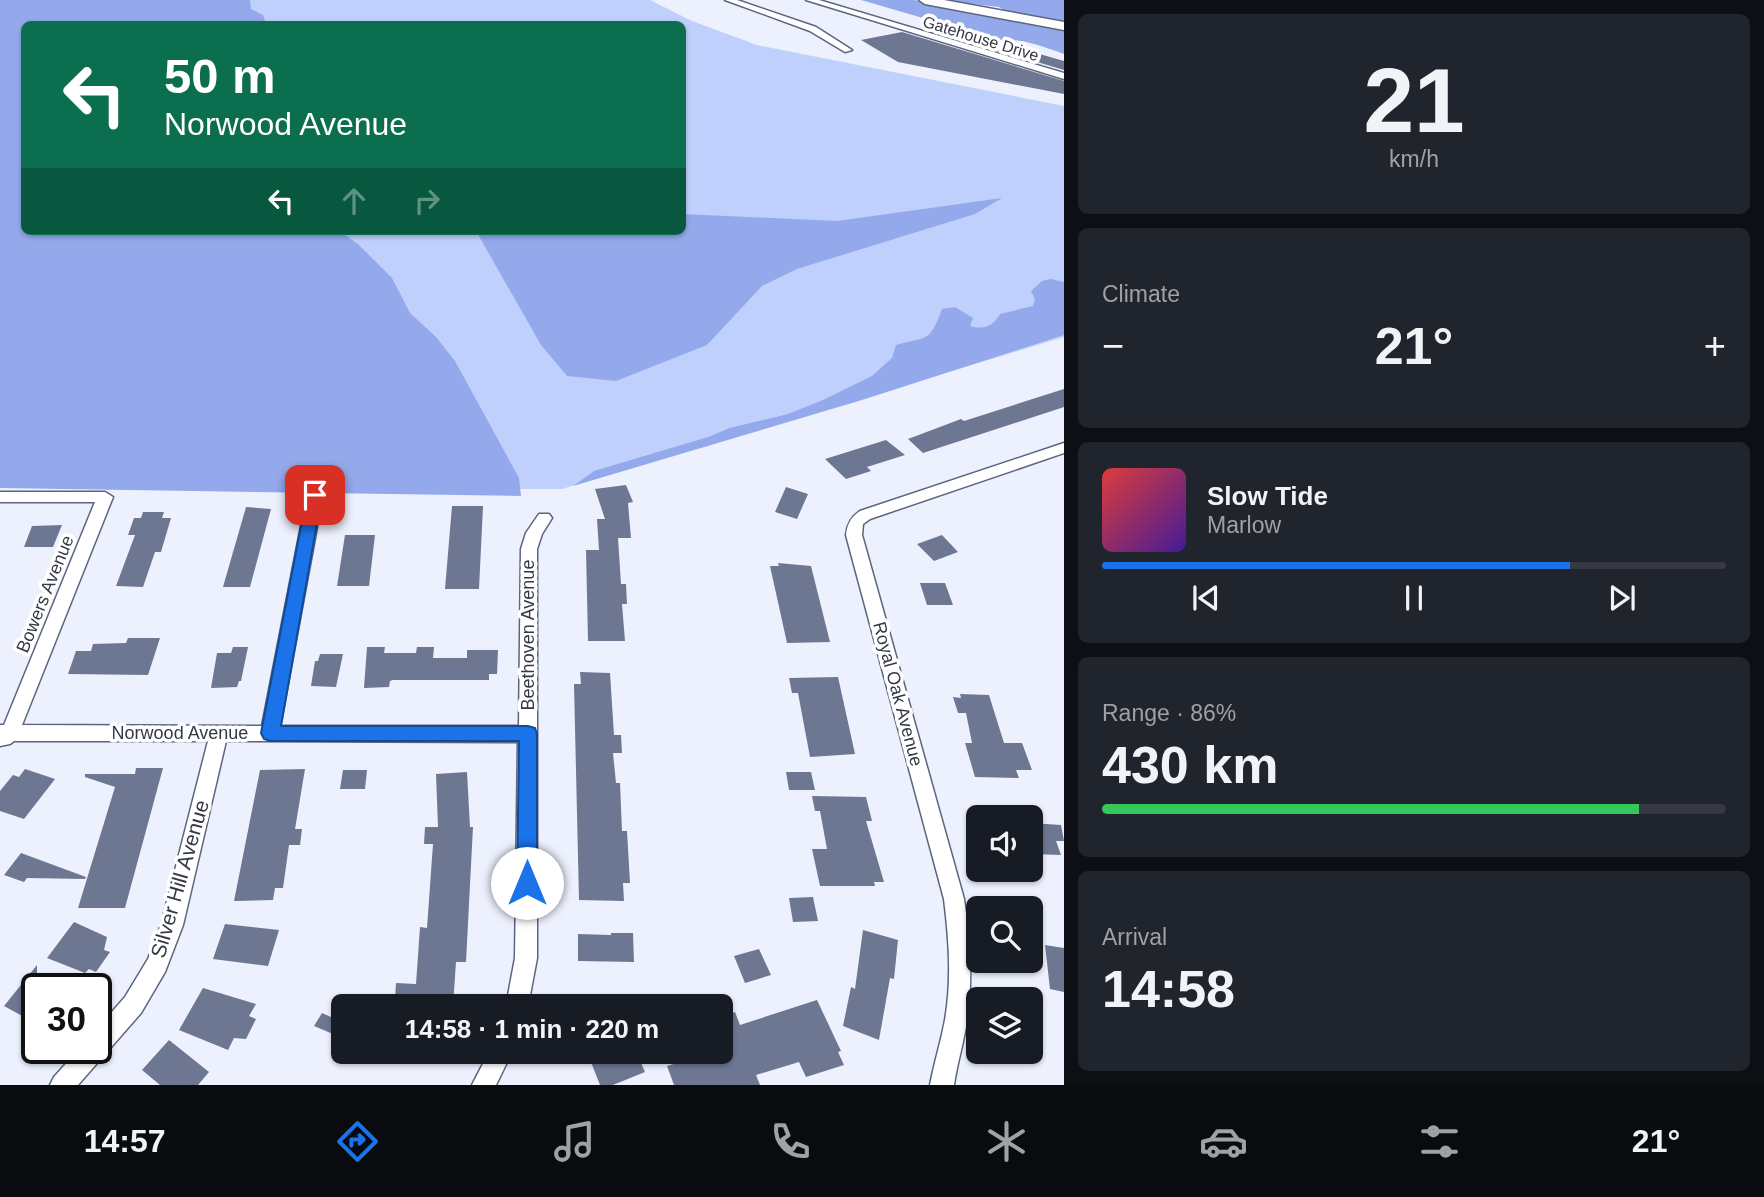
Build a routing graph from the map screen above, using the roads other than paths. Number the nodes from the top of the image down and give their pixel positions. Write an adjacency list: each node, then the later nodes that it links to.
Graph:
1 (729, 0): 5 (street)
2 (810, 0): 6 (street, Gatehouse Drive)
3 (925, 0): 4 (street)
4 (1064, 26)
5 (848, 50)
6 (1064, 76)
7 (1064, 448): 21 (street, Royal Oak Avenue)
8 (315, 495): 12 (street)
9 (0, 497): 14 (street, Bowers Avenue)
10 (544, 518): 13 (street, Beethoven Avenue)
11 (219, 733): 12 (street, Norwood Avenue); 14 (street, Norwood Avenue); 16 (street, Silver Hill Avenue)
12 (270, 733): 13 (street, Norwood Avenue)
13 (528, 734): 15 (street, Beethoven Avenue)
14 (3, 735)
15 (519, 994)
16 (112, 1029)
17 (81, 1064): 19 (street, Silver Hill Avenue)
18 (495, 1064): 20 (street)
19 (62, 1085)
20 (484, 1085)
21 (942, 1085)

